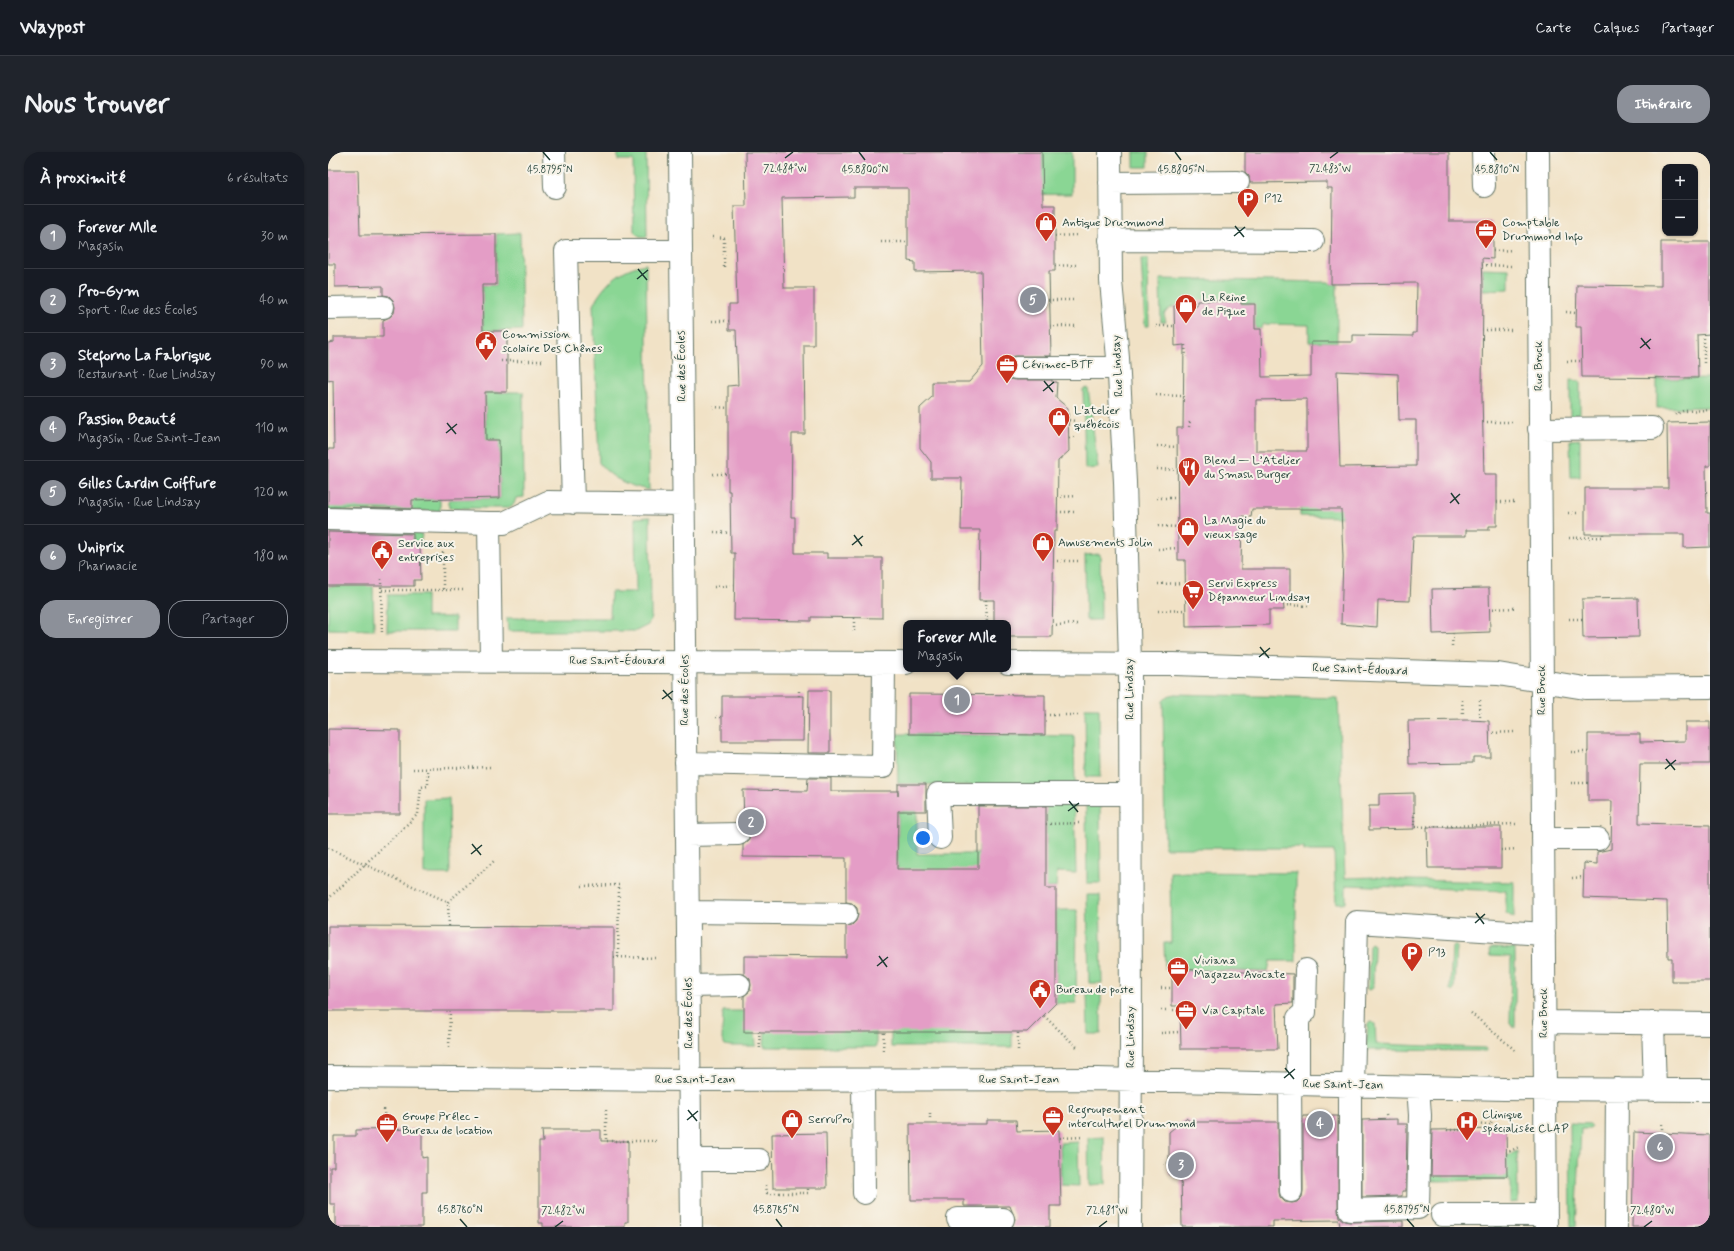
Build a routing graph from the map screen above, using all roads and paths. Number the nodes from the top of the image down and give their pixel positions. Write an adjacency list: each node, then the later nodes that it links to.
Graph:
1 (554, 152): 9 (street)
2 (680, 152): 20 (street, Rue des Écoles)
3 (1110, 152): 7 (street, Rue Lindsay)
4 (1484, 152): 8 (street)
5 (1538, 152): 64 (street, Rue Brock)
6 (1238, 182): 7 (street)
7 (1110, 183): 15 (street, Rue Lindsay)
8 (1484, 186)
9 (555, 187)
10 (1076, 235): 11 (path)
11 (1055, 236)
12 (712, 237): 13 (path)
13 (724, 238): 14 (path); 26 (path)
14 (728, 238)
15 (1110, 240): 16 (street); 50 (street, Rue Lindsay)
16 (1313, 241)
17 (881, 242): 18 (path)
18 (908, 242)
19 (1513, 250): 21 (path)
20 (681, 251): 77 (street); 80 (street, Rue des Écoles)
21 (1493, 251)
22 (1076, 265): 24 (path)
23 (1482, 265): 25 (path)
24 (1055, 266)
25 (1512, 266)
26 (724, 269)
27 (1040, 300): 28 (path)
28 (1076, 300)
29 (383, 307): 30 (street)
30 (328, 308)
31 (1566, 312): 32 (path)
32 (1576, 313)
33 (712, 321): 34 (path)
34 (729, 321)
35 (1050, 326): 36 (path)
36 (1076, 326)
37 (1156, 326): 38 (path)
38 (1175, 326)
39 (1482, 330): 40 (path)
40 (1514, 330)
41 (1704, 334): 48 (path)
42 (1185, 345): 43 (path)
43 (1186, 357)
44 (502, 361): 45 (path)
45 (521, 361)
46 (1566, 361): 47 (path)
47 (1581, 361)
48 (1704, 364)
49 (1016, 368): 50 (street)
50 (1118, 368): 127 (street, Rue Lindsay)
51 (1156, 395): 52 (path)
52 (1182, 396)
53 (713, 407): 54 (path)
54 (728, 408)
55 (1710, 410): 56 (path)
56 (1683, 411)
57 (1069, 420): 58 (path)
58 (1076, 420)
59 (1190, 422): 62 (path)
60 (1483, 422): 61 (path)
61 (1514, 422)
62 (1189, 428)
63 (1652, 428): 64 (street)
64 (1539, 429): 128 (street, Rue Brock)
65 (1069, 438): 66 (path)
66 (1077, 438)
67 (1157, 446): 68 (path)
68 (1177, 447)
69 (1157, 469): 70 (path)
70 (1178, 470)
71 (713, 474): 72 (path)
72 (728, 474)
73 (1077, 496): 74 (path)
74 (1057, 497)
75 (1157, 498): 76 (path)
76 (1178, 498)
77 (573, 502): 80 (street); 86 (street)
78 (1497, 502): 79 (path)
79 (1514, 502)
80 (683, 504): 123 (street, Rue des Écoles)
81 (1057, 512): 82 (path)
82 (1077, 512)
83 (1568, 513): 84 (path)
84 (1576, 513)
85 (328, 519): 86 (street)
86 (489, 523): 102 (street)
87 (1158, 526): 88 (path)
88 (1178, 526)
89 (714, 532): 90 (path)
90 (730, 533)
91 (1603, 534): 92 (path)
92 (1569, 538)
93 (1158, 548): 94 (path)
94 (1178, 548)
95 (1053, 561): 96 (path)
96 (1078, 561)
97 (381, 579): 103 (path)
98 (1186, 583): 99 (path)
99 (1158, 584)
100 (735, 585): 101 (path)
101 (714, 587)
102 (490, 589): 103 (path); 122 (street)
103 (382, 590): 118 (path)
104 (986, 600): 114 (path)
105 (1284, 605): 106 (path)
106 (1310, 606)
107 (1515, 608): 108 (path)
108 (1489, 609)
109 (1186, 610): 110 (path)
110 (1158, 611)
111 (854, 618): 117 (path)
112 (1569, 619): 113 (path)
113 (1582, 619)
114 (987, 620)
115 (1078, 624): 116 (path)
116 (1052, 625)
117 (854, 632)
118 (382, 633)
119 (1453, 633): 120 (path)
120 (1452, 646)
121 (328, 660): 122 (street, Rue Saint-Édouard)
122 (491, 661): 123 (street, Rue Saint-Édouard)
123 (685, 662): 124 (street, Rue Saint-Édouard); 146 (street, Rue des Écoles)
124 (884, 663): 125 (street, Rue Saint-Édouard); 146 (street)
125 (903, 663)
126 (1011, 663): 127 (street, Rue Saint-Édouard)
127 (1130, 663): 128 (street, Rue Saint-Édouard); 152 (street, Rue Lindsay)
128 (1541, 681): 130 (street, Rue Saint-Édouard); 160 (street, Rue Brock)
129 (799, 687): 133 (path)
130 (1710, 687)
131 (957, 688): 132 (path)
132 (957, 694)
133 (799, 696)
134 (1462, 700): 136 (path)
135 (1480, 700): 141 (path)
136 (1463, 714)
137 (1045, 715): 138 (path)
138 (1080, 715)
139 (716, 717): 140 (path)
140 (723, 717)
141 (1480, 720)
142 (1516, 732): 143 (path)
143 (1489, 733)
144 (1571, 752): 145 (path)
145 (1588, 752)
146 (686, 763): 158 (street, Rue des Écoles)
147 (493, 767): 149 (path)
148 (413, 769): 149 (path)
149 (428, 769): 166 (path)
150 (1571, 783): 151 (path)
151 (1588, 783)
152 (1130, 794): 159 (street); 206 (street, Rue Lindsay)
153 (1414, 812): 156 (path)
154 (1080, 823): 155 (path)
155 (1046, 824)
156 (1516, 824)
157 (738, 834): 158 (street)
158 (687, 835): 172 (street, Rue des Écoles)
159 (940, 838)
160 (1543, 839): 161 (street); 175 (street, Rue Brock)
161 (1598, 839)
162 (328, 848): 166 (path)
163 (1517, 849): 164 (path)
164 (1501, 850)
165 (494, 861): 171 (path)
166 (364, 865): 170 (path); 171 (path)
167 (1584, 877): 168 (path)
168 (1572, 878)
169 (582, 886): 177 (path)
170 (328, 899)
171 (448, 902): 174 (path)
172 (688, 912): 173 (street); 181 (street, Rue des Écoles)
173 (846, 914)
174 (448, 926)
175 (1544, 934): 189 (street, Rue Brock); 208 (street)
176 (614, 957): 177 (path)
177 (618, 957): 178 (path)
178 (658, 958)
179 (1306, 970): 207 (street)
180 (739, 985): 181 (street)
181 (689, 986): 204 (street, Rue des Écoles)
182 (1161, 988): 183 (path)
183 (1172, 988)
184 (1161, 1010): 185 (path)
185 (1183, 1010)
186 (450, 1011): 197 (path)
187 (1471, 1013): 202 (path)
188 (1044, 1016): 198 (path)
189 (1544, 1022): 190 (street); 210 (street, Rue Brock)
190 (1654, 1023): 191 (street); 212 (street)
191 (1710, 1024)
192 (759, 1031): 199 (path)
193 (884, 1031): 200 (path)
194 (1018, 1032): 201 (path)
195 (1161, 1032): 196 (path)
196 (1180, 1032)
197 (449, 1047)
198 (1078, 1047)
199 (760, 1050)
200 (883, 1050)
201 (1018, 1050)
202 (1516, 1051)
203 (328, 1077): 204 (street, Rue Saint-Jean)
204 (690, 1080): 205 (street, Rue Saint-Jean); 234 (street, Rue des Écoles)
205 (863, 1080): 206 (street, Rue Saint-Jean); 240 (street)
206 (1130, 1080): 207 (street, Rue Saint-Jean); 246 (street, Rue Lindsay)
207 (1294, 1084): 208 (street, Rue Saint-Jean); 239 (street)
208 (1352, 1086): 209 (street, Rue Saint-Jean); 209 (street)
209 (1418, 1087): 210 (street, Rue Saint-Jean)
210 (1544, 1088): 211 (street, Rue Saint-Jean); 244 (street, Rue Brock)
211 (1617, 1089): 212 (street, Rue Saint-Jean); 247 (street)
212 (1655, 1090): 213 (street, Rue Saint-Jean)
213 (1710, 1090)
214 (384, 1109): 225 (path)
215 (606, 1110): 231 (path)
216 (799, 1112): 228 (path)
217 (930, 1113): 223 (path)
218 (1386, 1114): 221 (path)
219 (1465, 1116): 224 (path)
220 (1492, 1117): 224 (path)
221 (1387, 1119)
222 (1662, 1123): 227 (path)
223 (930, 1124)
224 (1465, 1124): 226 (path)
225 (385, 1129)
226 (1465, 1130)
227 (1662, 1133)
228 (798, 1134)
229 (1083, 1137): 230 (path)
230 (1060, 1138)
231 (659, 1141)
232 (1520, 1146): 233 (path)
233 (1506, 1153)
234 (690, 1160): 235 (street); 245 (street, Rue des Écoles)
235 (759, 1160): 238 (path)
236 (1163, 1162): 237 (path)
237 (1169, 1163)
238 (808, 1188)
239 (1291, 1191)
240 (864, 1193)
241 (1442, 1215): 244 (street)
242 (958, 1219): 243 (street)
243 (1003, 1219)
244 (1546, 1221)
245 (691, 1227)
246 (1130, 1227)
247 (1616, 1227)

